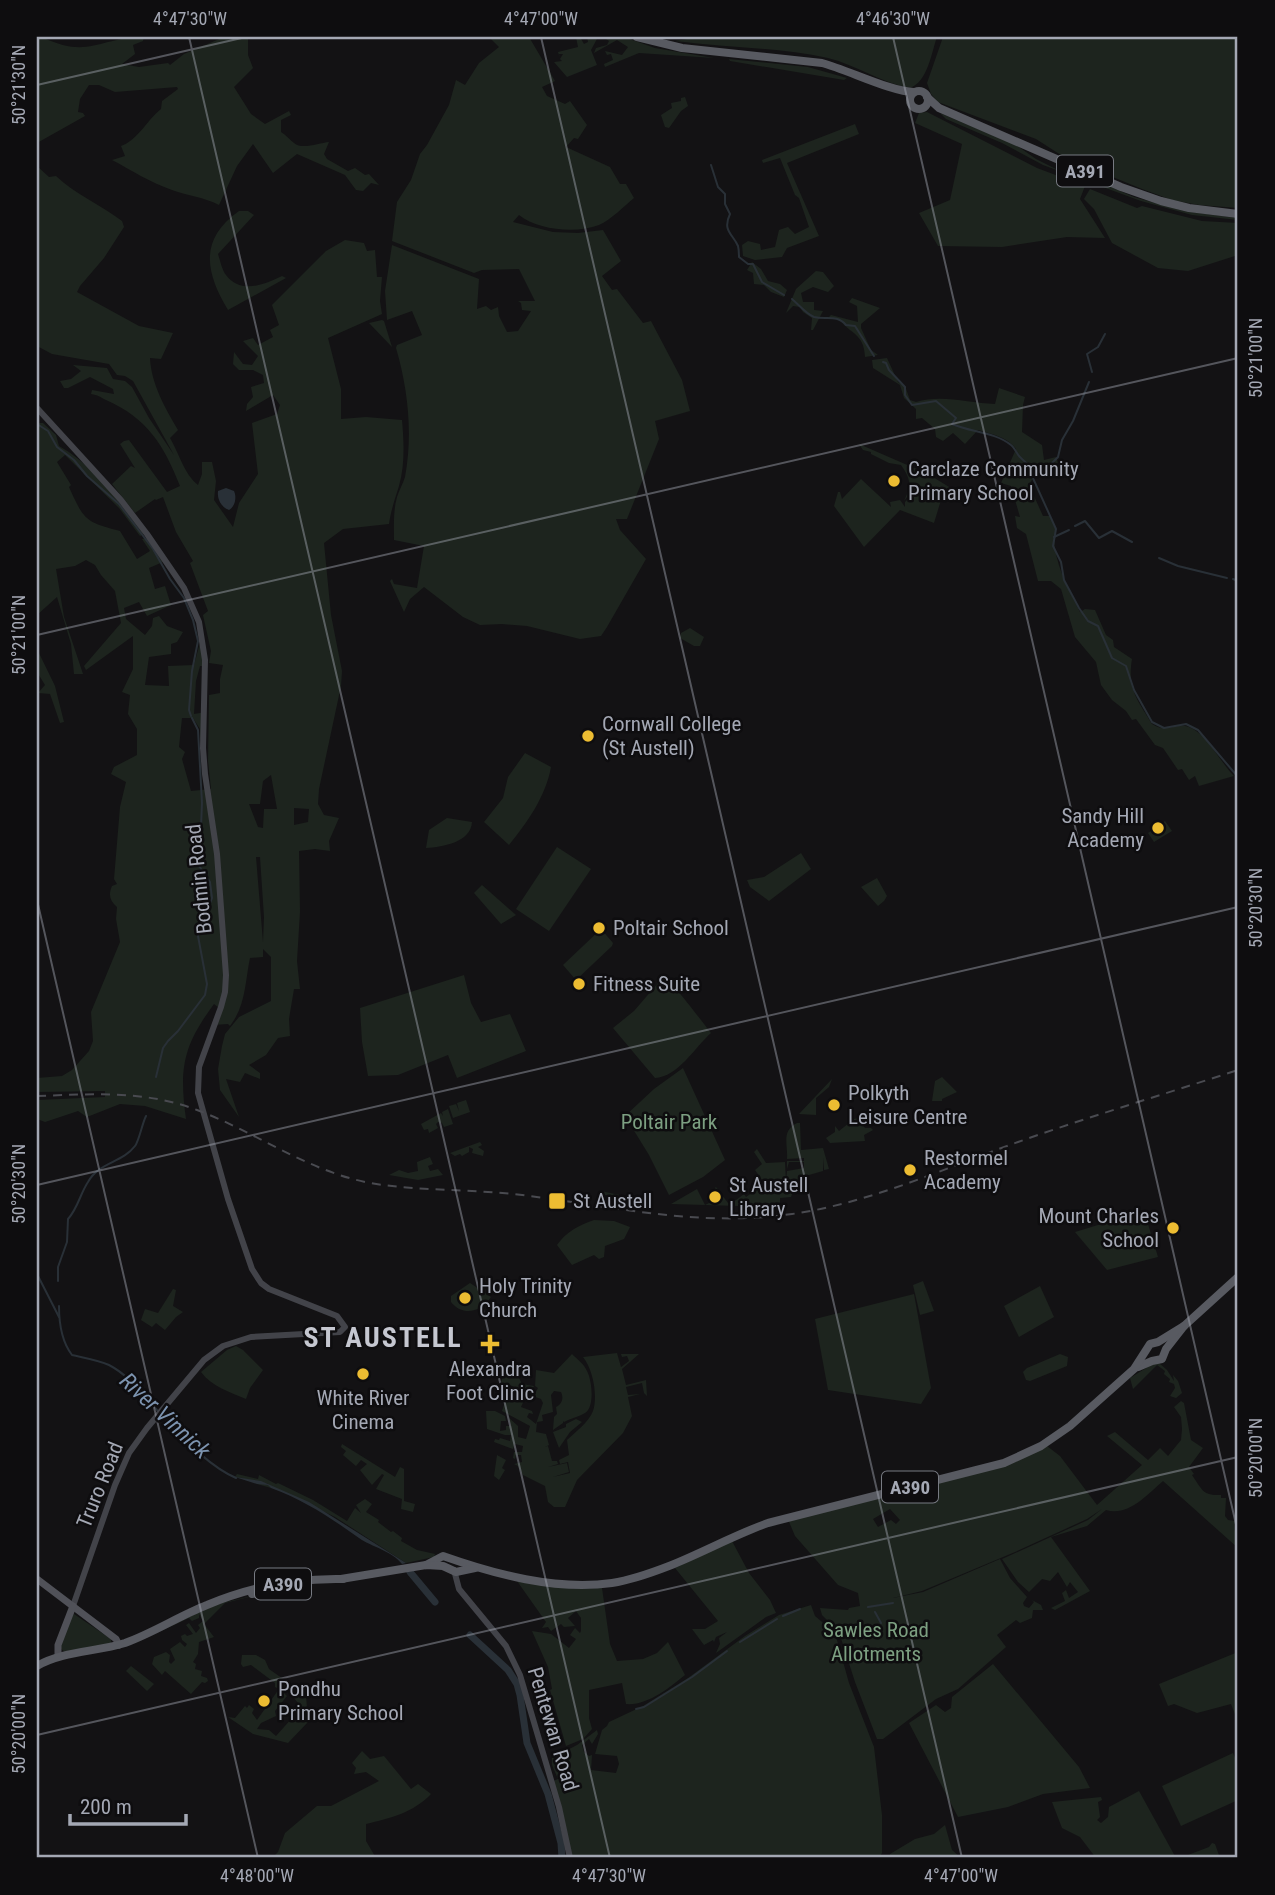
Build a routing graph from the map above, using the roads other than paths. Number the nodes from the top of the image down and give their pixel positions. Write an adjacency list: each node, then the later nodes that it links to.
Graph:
1 (637, 37): 2 (highway)
2 (900, 91): 3 (highway); 5 (highway)
3 (914, 92): 4 (highway); 5 (highway)
4 (927, 97): 6 (highway); 7 (highway, A391)
5 (910, 101): 6 (highway)
6 (923, 107): 7 (highway, A391)
7 (939, 108): 8 (highway, A391)
8 (1238, 214)
9 (37, 408): 12 (main road, Bodmin Road)
10 (1238, 1279): 11 (highway, A390)
11 (1184, 1326): 13 (highway, A390); 14 (highway, A390)
12 (340, 1332): 22 (main road, Truro Road)
13 (1158, 1342): 14 (highway); 15 (highway, A390)
14 (1166, 1349): 16 (highway, A390)
15 (1146, 1352): 16 (highway); 17 (highway, A390)
16 (1152, 1361): 17 (highway, A390)
17 (1134, 1369): 18 (highway, A390)
18 (458, 1568): 20 (highway, A390); 26 (main road, Pentewan Road)
19 (37, 1579): 22 (main road)
20 (290, 1586): 21 (highway, A390); 21 (highway, A390)
21 (225, 1599): 23 (highway, A390)
22 (72, 1606): 23 (main road); 24 (main road, Truro Road)
23 (119, 1645): 24 (highway, A390)
24 (58, 1657): 25 (highway, A390)
25 (37, 1666)
26 (570, 1858)

